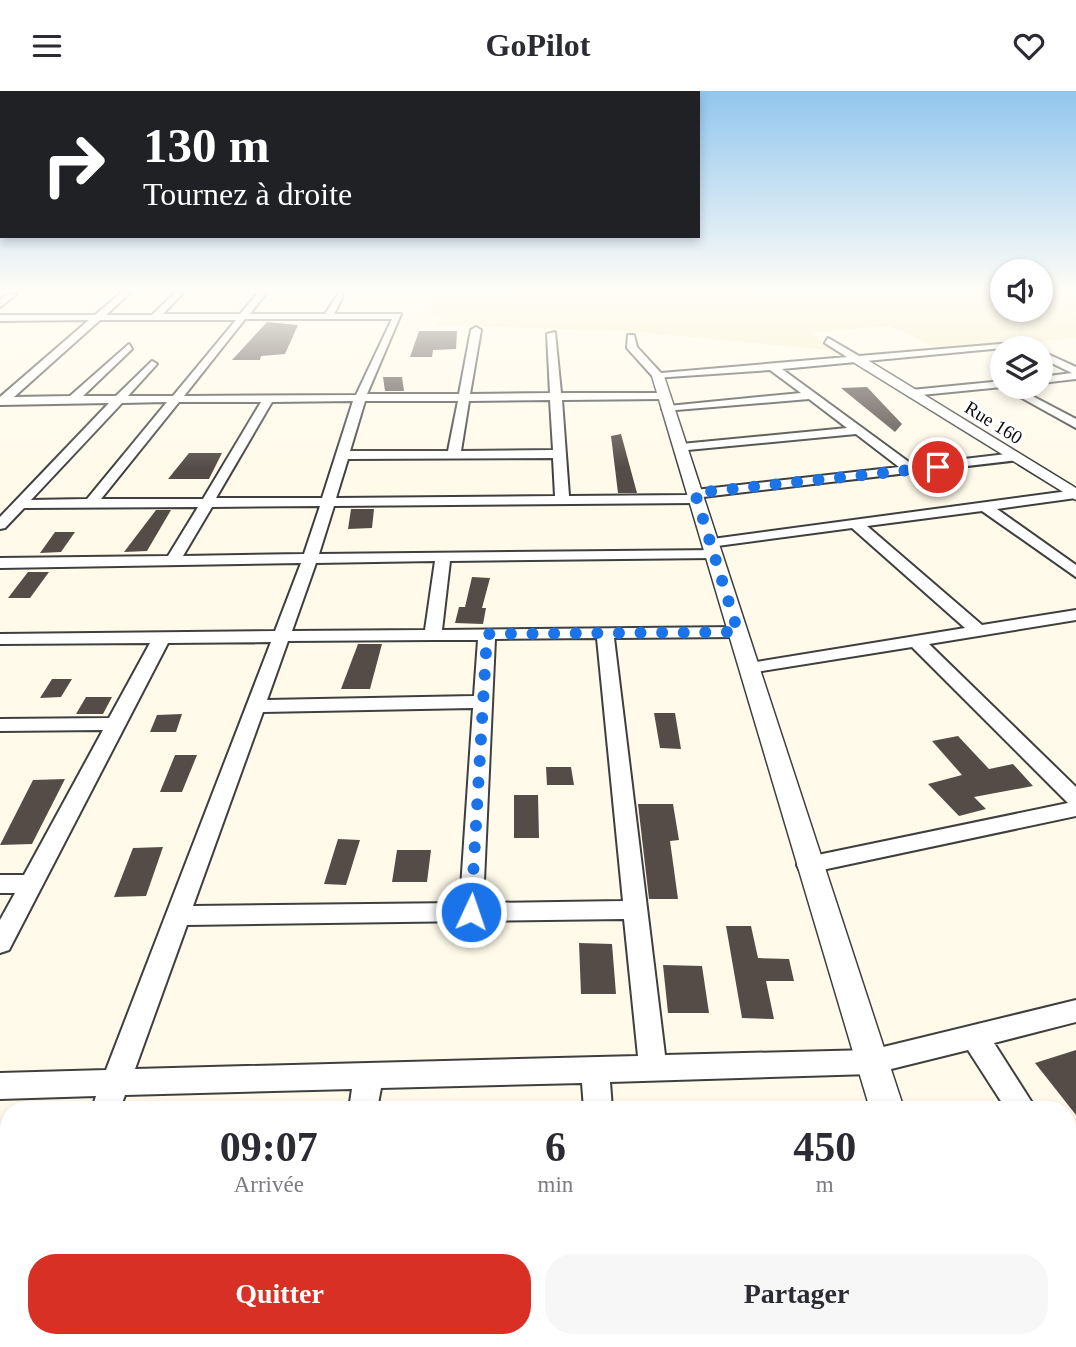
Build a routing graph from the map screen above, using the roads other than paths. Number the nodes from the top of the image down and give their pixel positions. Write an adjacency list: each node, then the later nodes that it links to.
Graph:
1 (59, 351): 28 (street)
2 (125, 351): 24 (street)
3 (216, 351): 26 (street)
4 (382, 351): 23 (street)
5 (472, 351): 20 (street)
6 (553, 351): 21 (street)
7 (634, 351): 18 (street)
8 (843, 351): 10 (street)
9 (957, 351): 10 (street)
10 (857, 359): 13 (street); 17 (street, Rue 160)
11 (1053, 361): 14 (street)
12 (152, 364): 25 (street)
13 (772, 366): 18 (street); 19 (street)
14 (1076, 374): 15 (street)
15 (1053, 378)
16 (990, 386): 17 (street)
17 (911, 393): 35 (street, Rue 160)
18 (664, 394): 19 (street); 21 (street); 31 (street)
19 (810, 395): 30 (street)
20 (464, 397): 21 (street); 23 (street); 32 (street)
21 (556, 397): 33 (street)
22 (270, 398): 23 (street); 26 (street); 42 (street)
23 (360, 398): 34 (street)
24 (74, 399): 25 (street); 28 (street)
25 (119, 399): 26 (street); 43 (street)
26 (176, 399): 41 (street)
27 (1030, 399): 29 (street)
28 (1, 401)
29 (1076, 424)
30 (858, 430): 31 (street); 36 (street)
31 (681, 449): 38 (street)
32 (454, 454): 33 (street); 34 (street)
33 (559, 454): 39 (street)
34 (342, 455): 40 (street)
35 (1015, 457): 36 (street); 37 (street, Rue 160)
36 (912, 470): 38 (street)
37 (1075, 494): 44 (street)
38 (696, 496): 39 (street); 47 (street)
39 (562, 500): 40 (street)
40 (328, 502): 42 (street); 49 (street)
41 (91, 503): 42 (street); 43 (street)
42 (207, 503): 50 (street)
43 (19, 504): 46 (street)
44 (984, 506): 45 (street); 52 (street)
45 (856, 524): 47 (street); 55 (street)
46 (0, 525)
47 (712, 548): 48 (street); 54 (street)
48 (443, 558): 49 (street); 58 (street)
49 (310, 560): 50 (street); 59 (street)
50 (172, 562): 51 (street)
51 (0, 563)
52 (1076, 572)
53 (1076, 615): 55 (street)
54 (738, 632): 56 (street); 63 (street)
55 (979, 632): 62 (street)
56 (605, 633): 57 (street); 73 (street)
57 (487, 634): 58 (street); 64 (street)
58 (433, 635): 59 (street)
59 (281, 636): 60 (street); 65 (street)
60 (162, 637): 61 (street); 66 (street)
61 (0, 639)
62 (917, 642): 63 (street); 68 (street)
63 (750, 668): 70 (street)
64 (483, 702): 65 (street); 74 (street)
65 (255, 706): 75 (street)
66 (117, 724): 67 (street); 72 (street)
67 (0, 725)
68 (1076, 799)
69 (1076, 809): 70 (street)
70 (808, 865): 79 (street)
71 (0, 884): 72 (street)
72 (31, 884): 76 (street)
73 (635, 910): 74 (street); 80 (street)
74 (471, 912): 75 (street)
75 (177, 916): 83 (street)
76 (0, 943)
77 (1076, 1011): 78 (street)
78 (975, 1038): 79 (street); 89 (street)
79 (871, 1062): 80 (street); 88 (street)
80 (653, 1069): 81 (street)
81 (595, 1071): 82 (street); 87 (street)
82 (368, 1078): 83 (street); 86 (street)
83 (116, 1082): 84 (street); 85 (street)
84 (0, 1086)
85 (109, 1101)
86 (364, 1101)
87 (597, 1101)
88 (884, 1101)
89 (1017, 1101)

